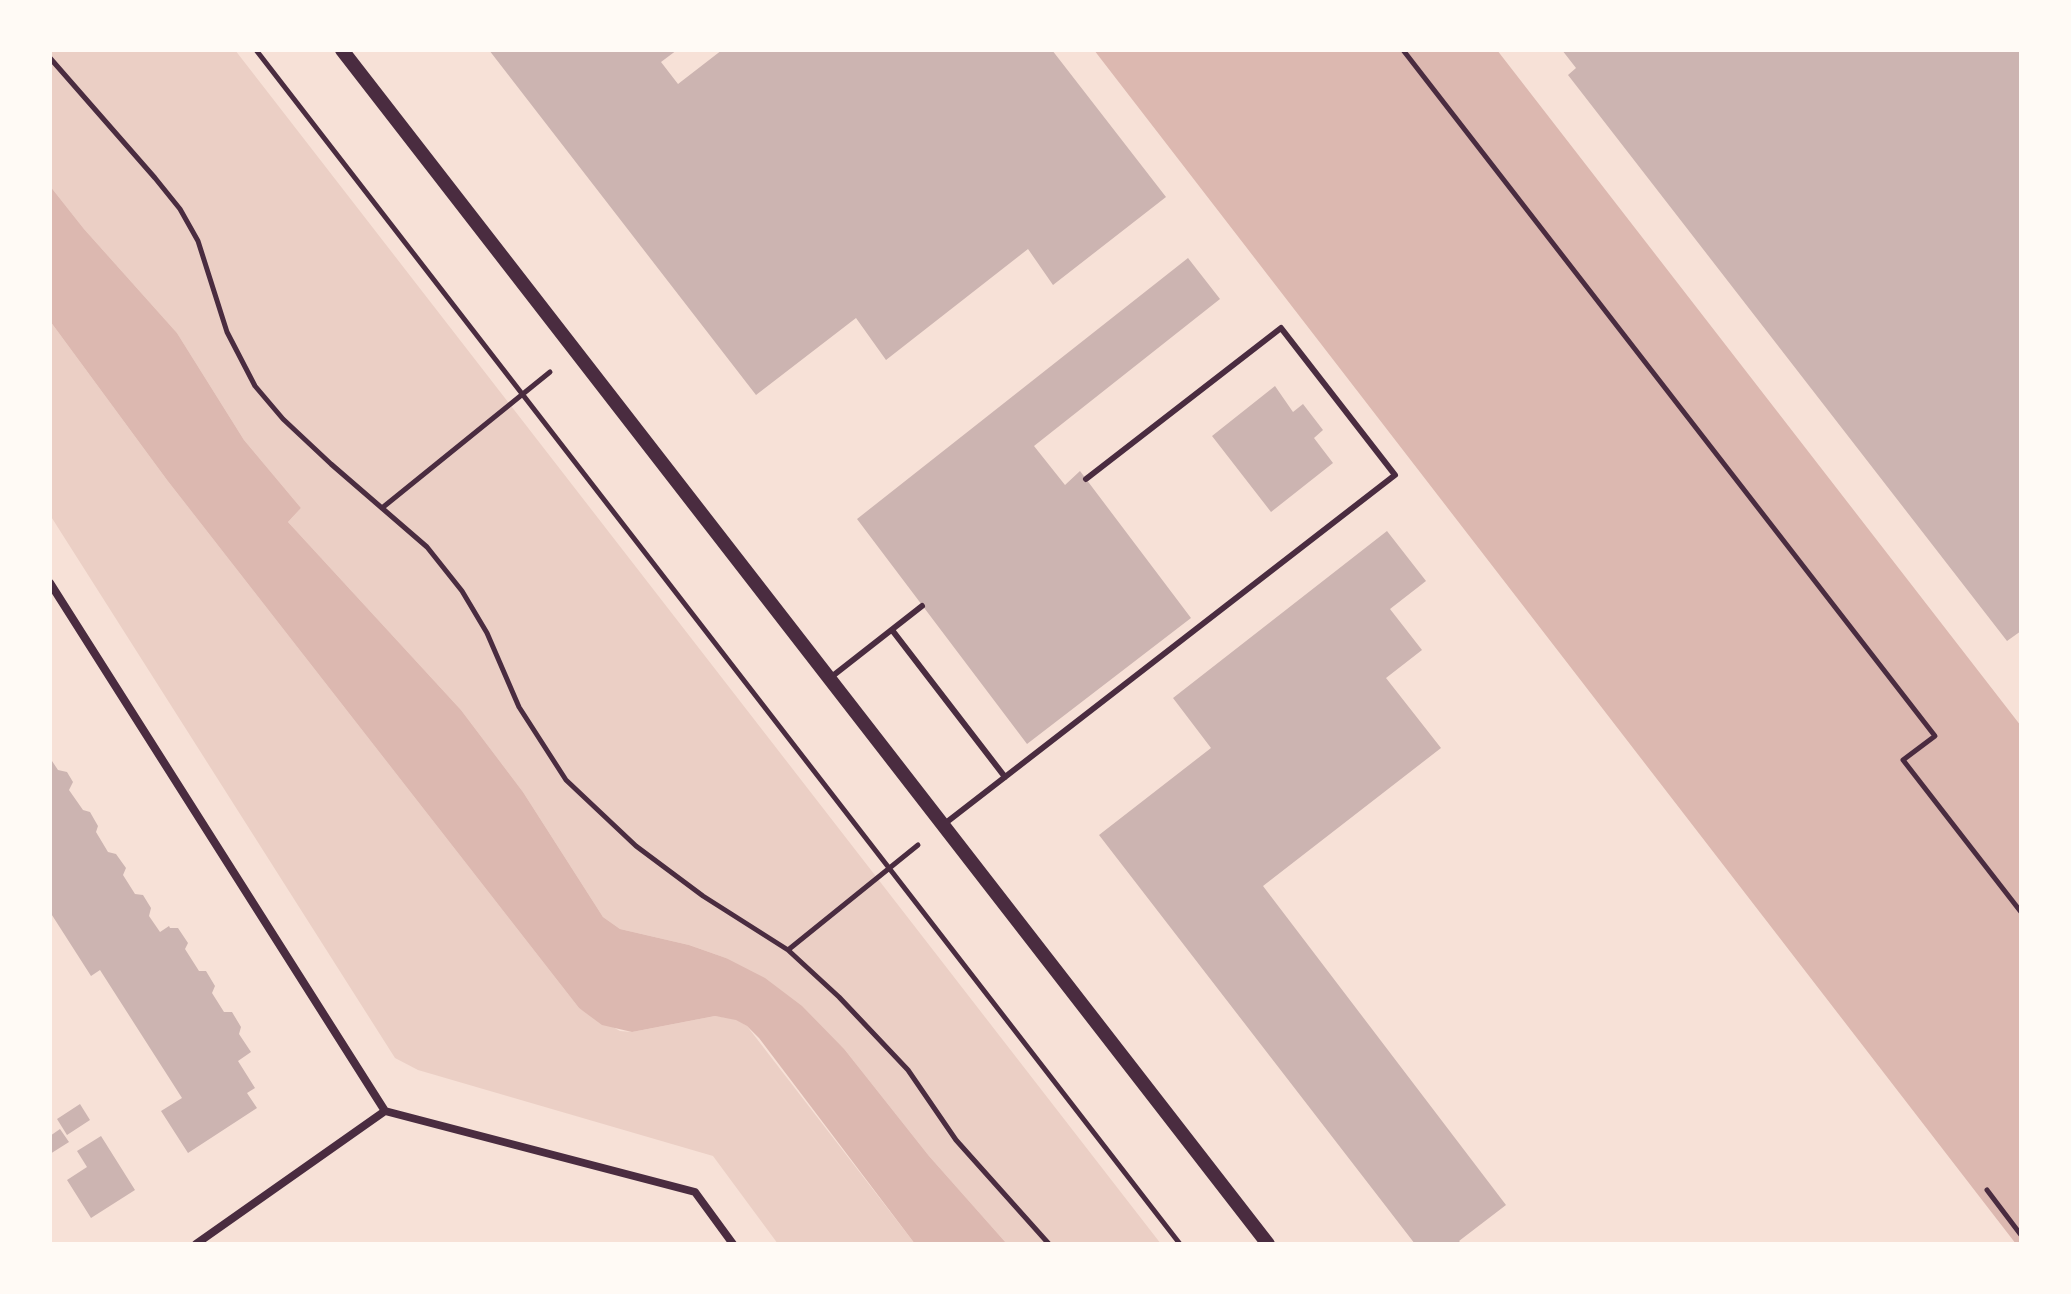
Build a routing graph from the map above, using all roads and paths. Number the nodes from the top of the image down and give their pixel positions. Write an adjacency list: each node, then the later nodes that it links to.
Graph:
1 (256, 50): 6 (path)
2 (342, 50): 5 (street)
3 (1403, 50): 16 (path)
4 (50, 58): 8 (path)
5 (575, 352): 6 (path); 12 (street)
6 (523, 395): 8 (path); 15 (path)
7 (1086, 479): 13 (lane)
8 (382, 508): 17 (path)
9 (50, 583): 18 (street)
10 (922, 606): 11 (lane)
11 (892, 630): 12 (lane); 13 (lane)
12 (829, 679): 14 (street)
13 (1005, 777): 14 (lane)
14 (943, 825): 15 (path); 25 (street)
15 (890, 869): 17 (path); 24 (path)
16 (2021, 912)
17 (788, 950): 23 (path)
18 (385, 1111): 21 (street); 22 (street)
19 (1987, 1190): 20 (path)
20 (2021, 1235)
21 (196, 1244)
22 (733, 1244)
23 (1049, 1244)
24 (1180, 1244)
25 (1268, 1244)

